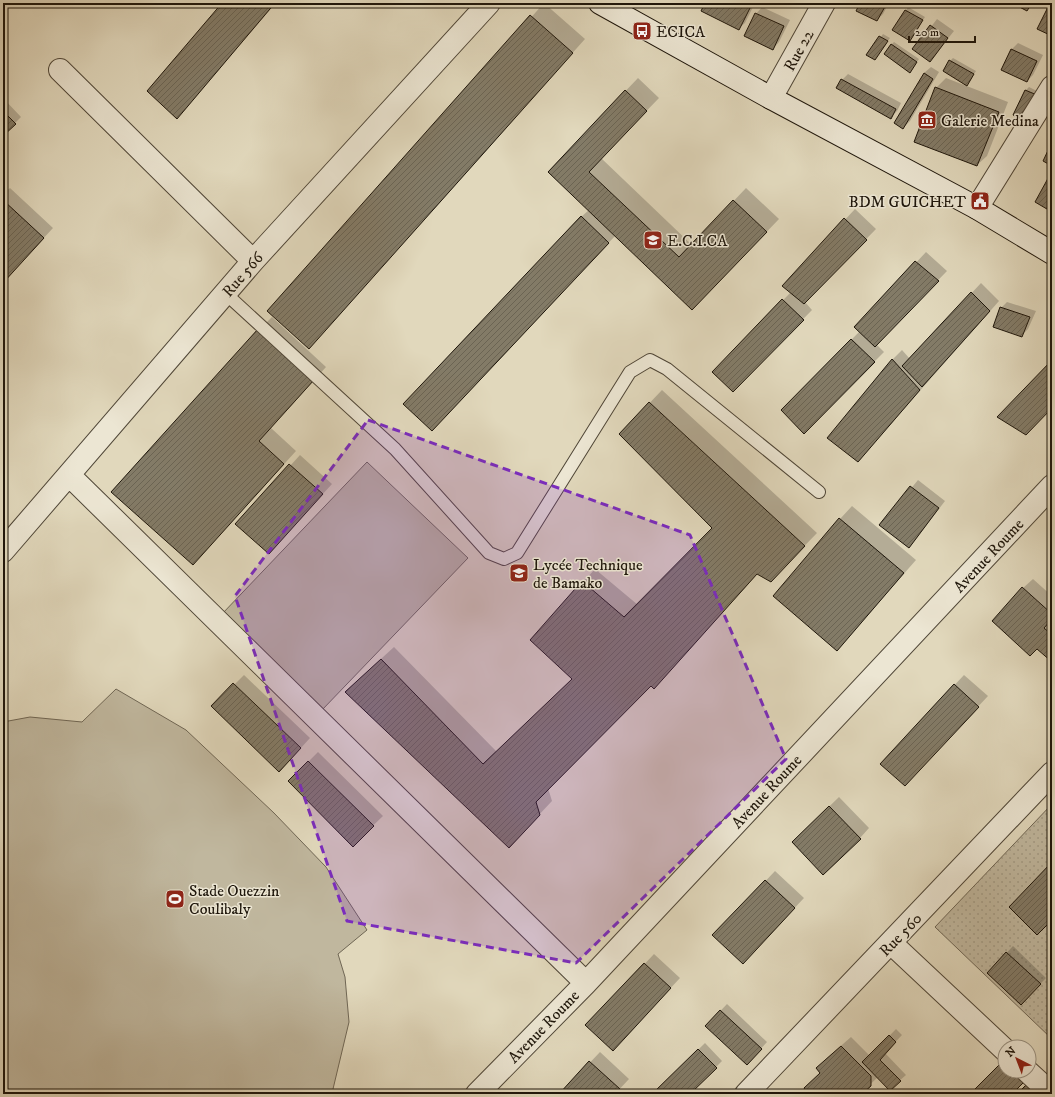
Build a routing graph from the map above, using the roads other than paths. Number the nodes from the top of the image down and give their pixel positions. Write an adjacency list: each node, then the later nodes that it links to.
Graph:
1 (489, 3): 9 (street, Rue 566)
2 (600, 3): 6 (street)
3 (824, 3): 6 (street, Rue 22)
4 (60, 70): 9 (street)
5 (1052, 87): 7 (street)
6 (771, 98): 7 (street)
7 (977, 208): 8 (street)
8 (1052, 253)
9 (253, 261): 10 (street, Rue 566)
10 (225, 293): 11 (street, Rue 566); 13 (lane)
11 (69, 475): 14 (street, Rue 566); 17 (street)
12 (1052, 486): 17 (street, Avenue Roume)
13 (819, 492)
14 (3, 551)
15 (1052, 773): 16 (street, Rue 560)
16 (891, 943): 18 (street); 21 (street, Rue 560)
17 (586, 983): 20 (street, Avenue Roume)
18 (997, 1042)
19 (1036, 1079): 22 (street)
20 (478, 1094)
21 (746, 1094)
22 (1052, 1094)

